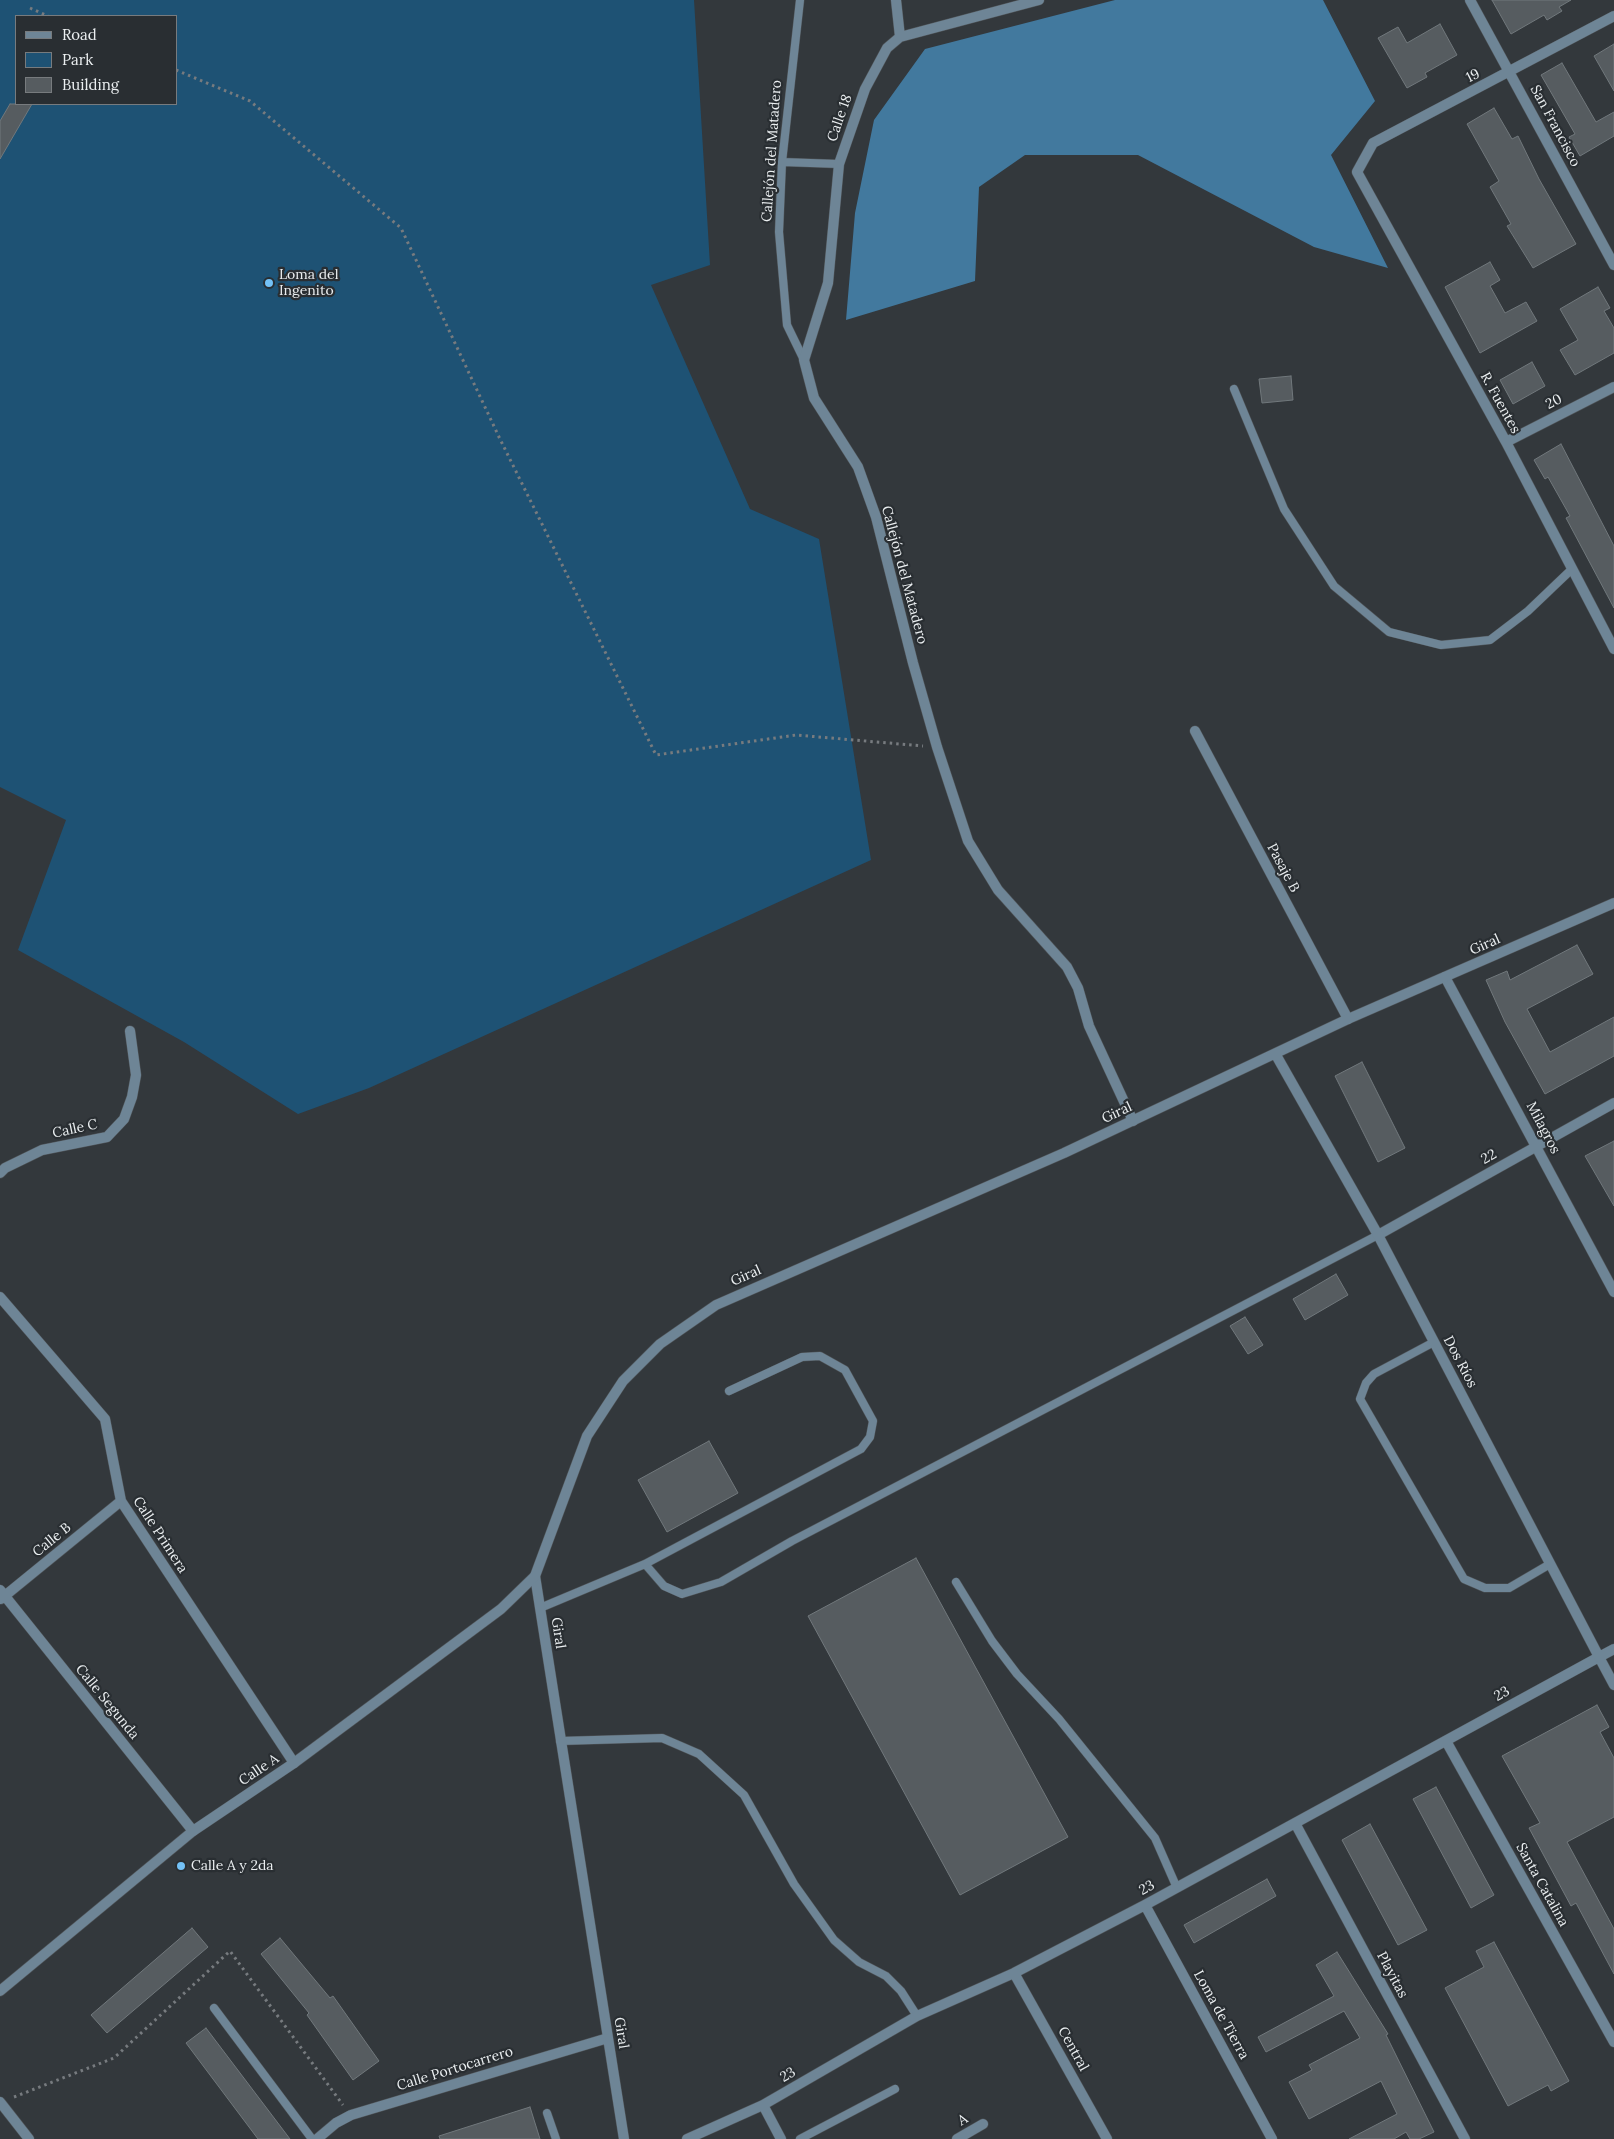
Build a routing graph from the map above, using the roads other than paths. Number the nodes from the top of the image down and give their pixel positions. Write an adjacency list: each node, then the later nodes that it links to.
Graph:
1 (800, 0): 8 (lane, Callejón del Matadero)
2 (896, 0): 6 (street)
3 (1039, 0): 6 (street)
4 (1470, 0): 7 (street, San Francisco)
5 (1614, 16): 7 (street, 19)
6 (900, 37): 9 (street, Calle 18)
7 (1510, 72): 10 (street, 19); 11 (street, San Francisco)
8 (782, 162): 9 (lane); 12 (lane, Callejón del Matadero)
9 (839, 164): 12 (street, Calle 18)
10 (1357, 172): 15 (street, R. Fuentes)
11 (1614, 265)
12 (804, 360): 25 (street, Callejón del Matadero)
13 (1614, 387): 15 (street, 20)
14 (1234, 389): 16 (lane)
15 (1506, 442): 16 (street, R. Fuentes)
16 (1572, 569): 17 (street, R. Fuentes)
17 (1614, 649)
18 (1195, 731): 21 (street, Pasaje B)
19 (1614, 903): 20 (street, Giral)
20 (1445, 978): 21 (street, Giral); 26 (street, Milagros)
21 (1348, 1019): 23 (street, Giral)
22 (130, 1031): 27 (street, Calle C)
23 (1276, 1055): 25 (street, Giral); 28 (street, Dos Ríos)
24 (1614, 1103): 26 (street, 22)
25 (1133, 1121): 36 (street, Giral)
26 (1537, 1145): 28 (street, 22); 29 (street, Milagros)
27 (0, 1173)
28 (1378, 1235): 31 (street, Dos Ríos); 34 (lane)
29 (1614, 1292)
30 (0, 1296): 33 (street, Calle Primera)
31 (1434, 1342): 35 (street, Dos Ríos); 35 (lane)
32 (729, 1391): 34 (lane)
33 (121, 1501): 38 (street, Calle B); 45 (street, Calle Primera)
34 (645, 1564): 39 (lane)
35 (1550, 1564): 41 (street, Dos Ríos)
36 (535, 1576): 39 (street, Giral); 45 (street, Calle A)
37 (956, 1582): 48 (lane)
38 (2, 1595): 47 (street, Calle Segunda)
39 (540, 1608): 43 (street, Giral)
40 (1614, 1649): 41 (street, 23)
41 (1599, 1657): 42 (street, Dos Ríos); 44 (street, 23)
42 (1614, 1684)
43 (560, 1741): 53 (lane); 54 (street, Giral)
44 (1446, 1741): 46 (street, 23); 55 (street, Santa Catalina)
45 (294, 1762): 47 (street, Calle A)
46 (1294, 1823): 48 (street, 23); 72 (street, Playitas)
47 (194, 1831): 51 (street, Calle A)
48 (1177, 1888): 49 (street, 23)
49 (1145, 1905): 50 (street, 23); 71 (street, Loma de Tierra)
50 (1014, 1974): 53 (street, 23); 70 (street, Central)
51 (0, 1990)
52 (214, 2008): 62 (lane)
53 (917, 2016): 58 (street, 23)
54 (608, 2038): 63 (street, Calle Portocarrero); 65 (street, Giral)
55 (1614, 2042)
56 (895, 2089): 68 (lane)
57 (0, 2103): 61 (street)
58 (763, 2105): 66 (street, 23); 67 (street)
59 (548, 2113): 64 (lane)
60 (983, 2124): 69 (street, A)
61 (29, 2139)
62 (312, 2139)
63 (317, 2139)
64 (556, 2139)
65 (624, 2139)
66 (686, 2139)
67 (781, 2139)
68 (800, 2139)
69 (957, 2139)
70 (1107, 2139)
71 (1272, 2139)
72 (1466, 2139)

